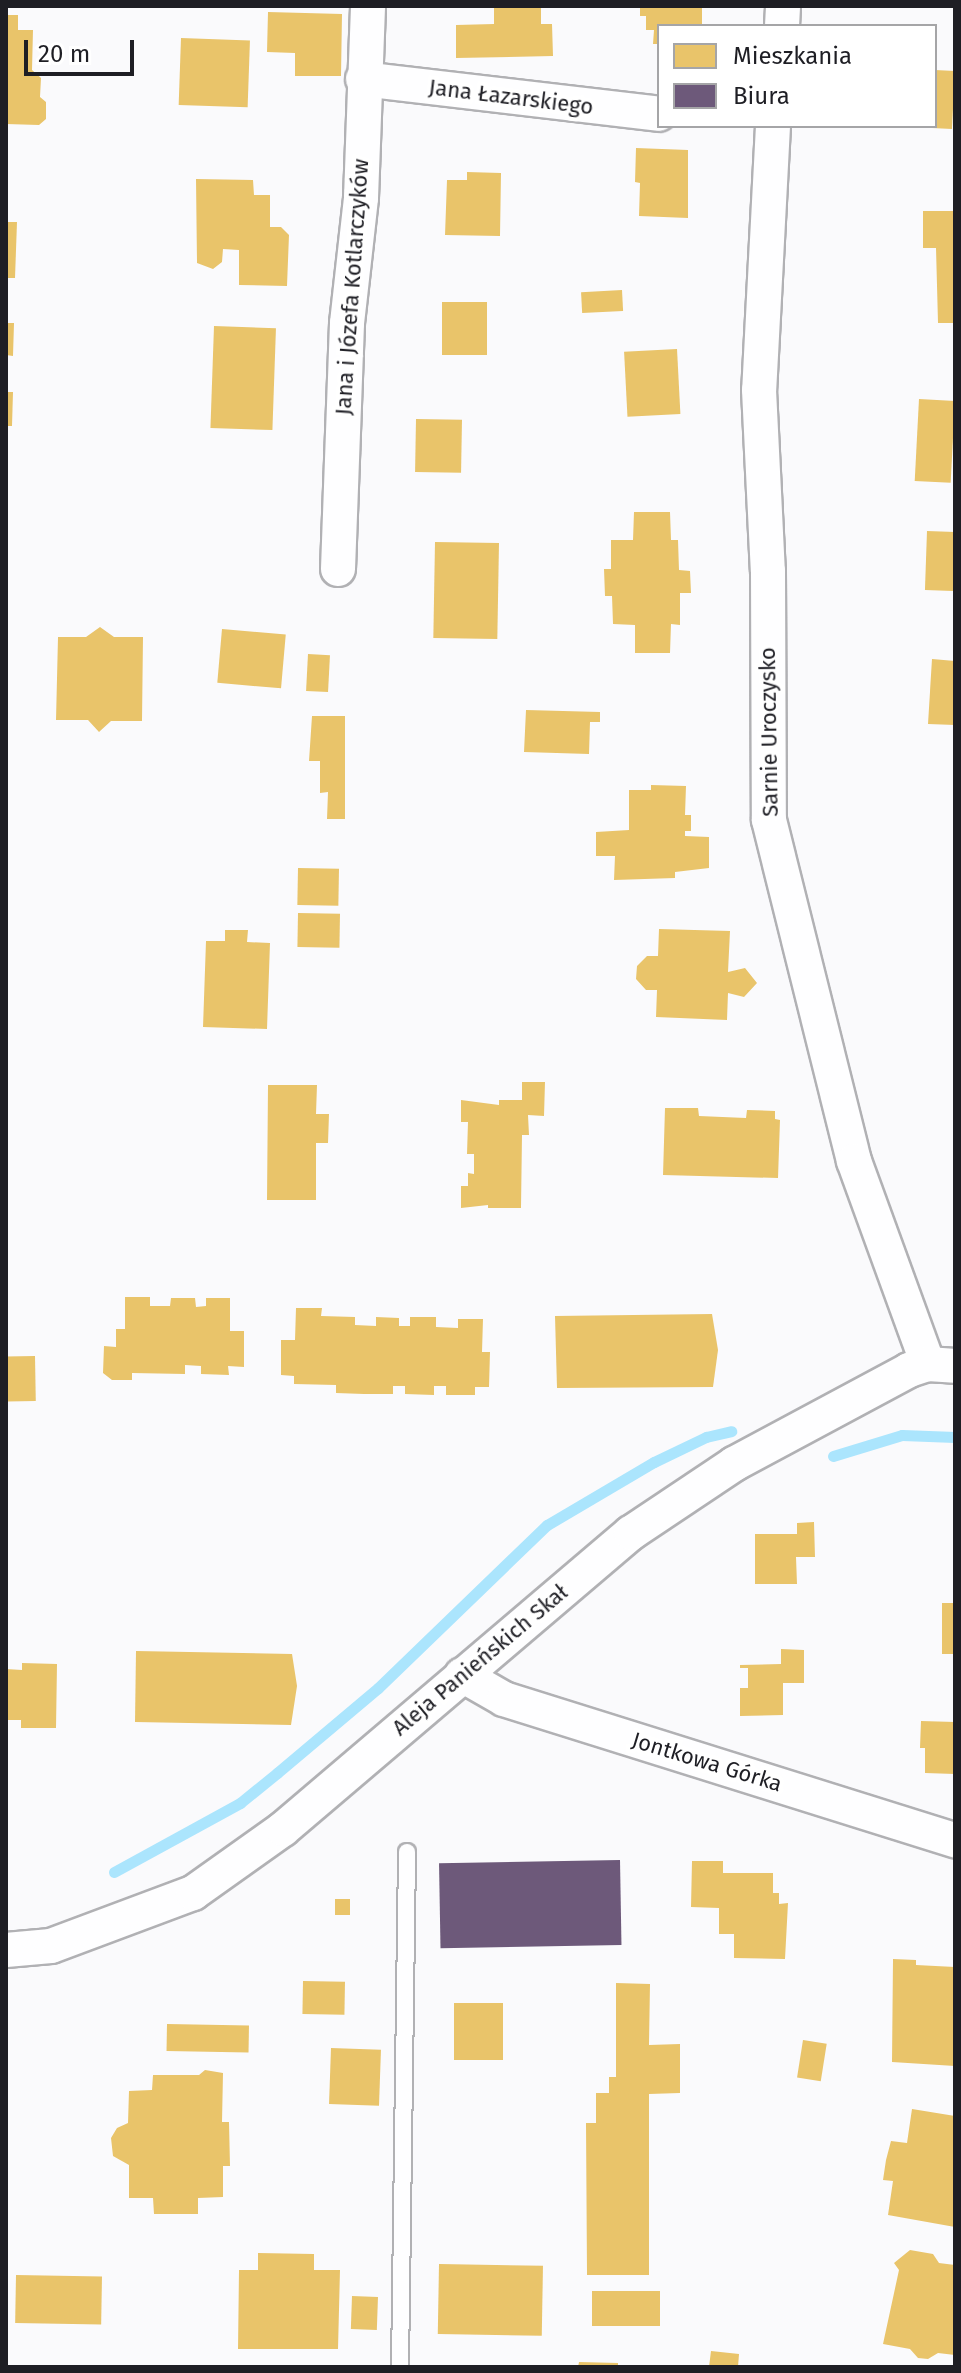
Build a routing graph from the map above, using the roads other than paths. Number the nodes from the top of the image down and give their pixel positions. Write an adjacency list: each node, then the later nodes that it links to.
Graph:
1 (368, 6): 2 (street, Jana i Józefa Kotlarczyków)
2 (363, 79): 3 (street, Jana Łazarskiego); 5 (street, Jana i Józefa Kotlarczyków)
3 (657, 114)
4 (769, 128): 6 (street, Sarnie Uroczysko)
5 (338, 569)
6 (942, 1365): 7 (street, Aleja Panieńskich Skał)
7 (462, 1675): 8 (street, Jontkowa Górka); 10 (street, Aleja Panieńskich Skał)
8 (955, 1840)
9 (407, 1852): 11 (lane)
10 (6, 1950)
11 (400, 2367)

